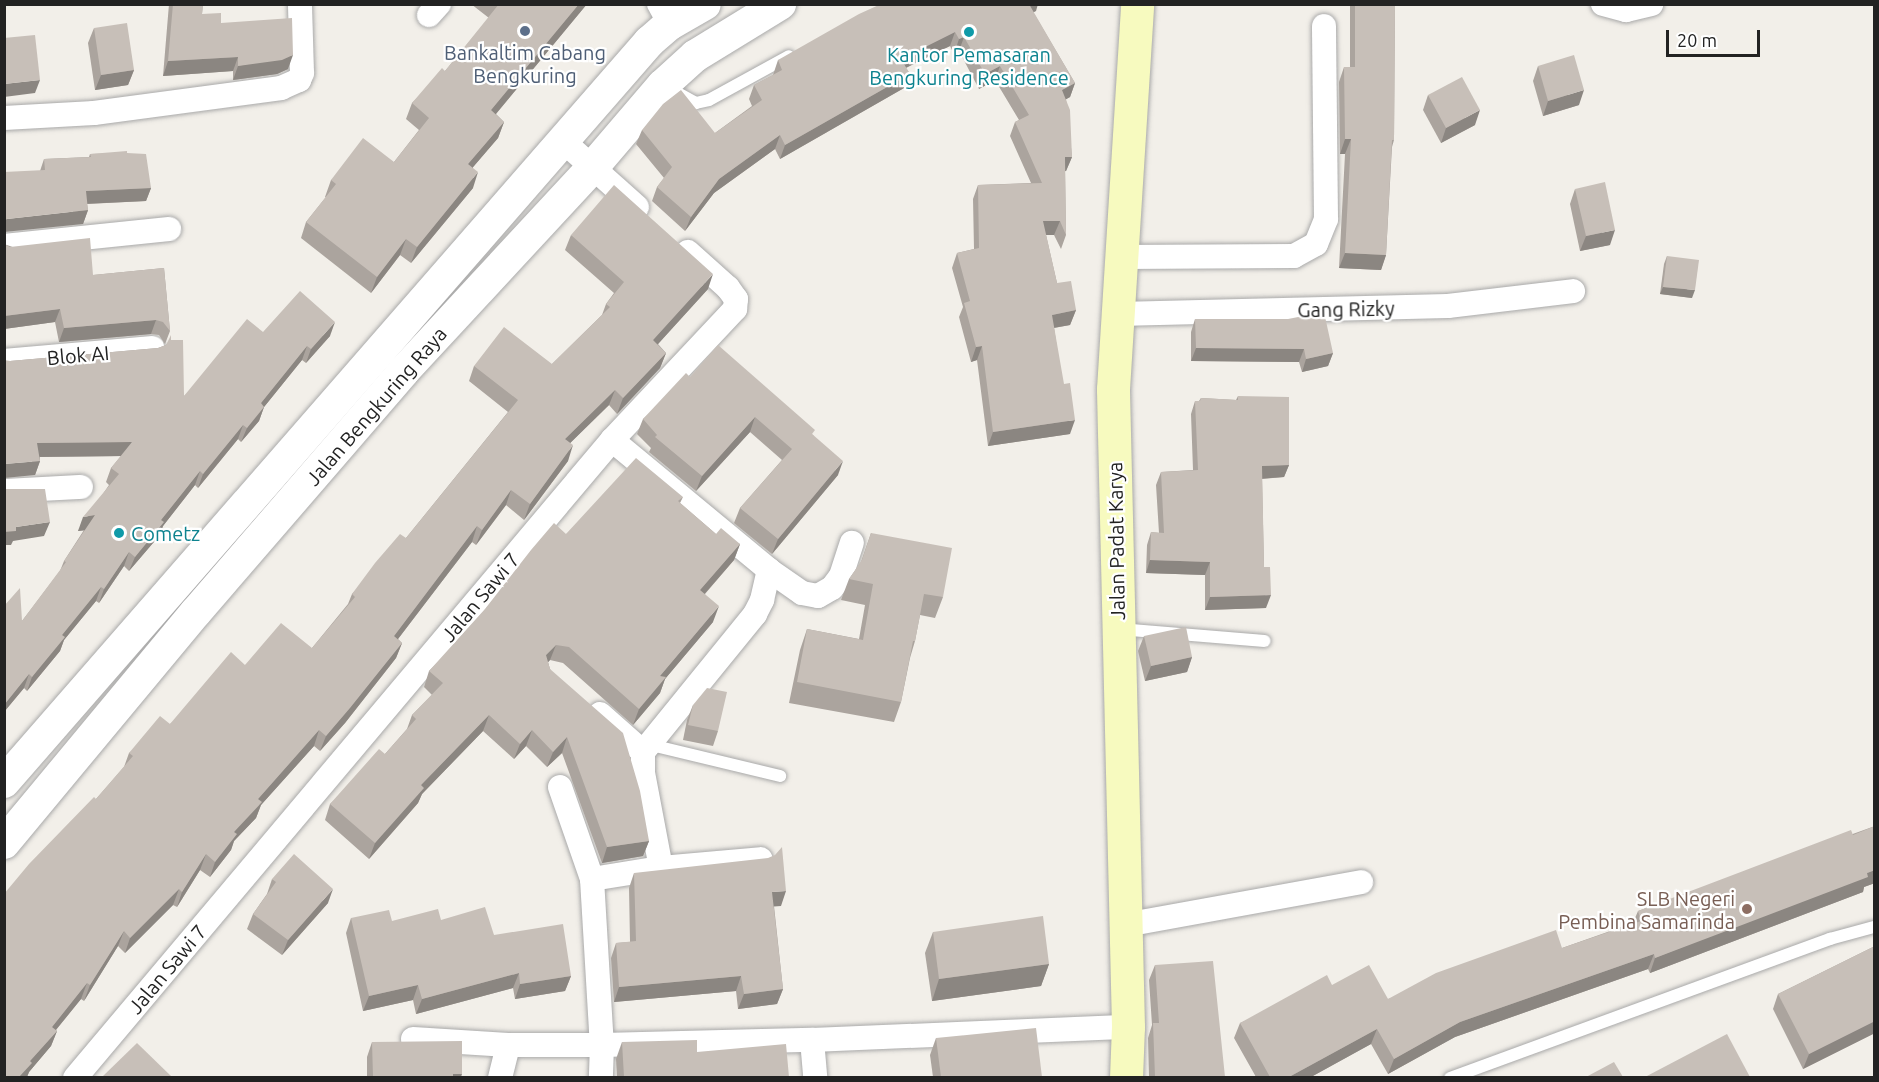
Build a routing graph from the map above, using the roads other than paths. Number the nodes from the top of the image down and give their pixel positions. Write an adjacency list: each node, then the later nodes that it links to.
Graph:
1 (300, 4): 11 (street)
2 (705, 4): 7 (street, Jalan Bengkuring Raya)
3 (780, 4): 10 (street, Jalan Bengkuring Raya)
4 (1137, 4): 16 (main road, Jalan Padat Karya)
5 (1603, 4): 6 (street)
6 (1651, 4)
7 (664, 14): 12 (street, Jalan Bengkuring Raya)
8 (1324, 26): 16 (street)
9 (800, 50): 10 (lane)
10 (663, 85): 13 (street, Jalan Bengkuring Raya)
11 (4, 118)
12 (563, 141): 13 (street, Jalan Sawi 7); 31 (street, Jalan Bengkuring Raya)
13 (592, 168): 21 (street, Jalan Sawi 7); 33 (street, Jalan Bengkuring Raya)
14 (169, 229): 15 (street)
15 (4, 246)
16 (1121, 257): 18 (main road, Jalan Padat Karya)
17 (1573, 291): 18 (street, Gang Rizky)
18 (1118, 314): 26 (main road, Jalan Padat Karya)
19 (152, 348): 20 (street, Blok AI)
20 (4, 361)
21 (612, 440): 25 (street); 45 (street, Jalan Sawi 7)
22 (81, 487): 23 (street)
23 (4, 490)
24 (852, 543): 25 (street)
25 (769, 570): 29 (street)
26 (1118, 629): 27 (lane); 38 (main road, Jalan Padat Karya)
27 (1265, 641)
28 (581, 698): 29 (street)
29 (645, 748): 30 (lane); 35 (street)
30 (780, 776)
31 (4, 782)
32 (560, 787): 36 (street)
33 (4, 843)
34 (761, 859): 35 (street)
35 (661, 868): 36 (street)
36 (592, 879): 44 (street)
37 (1361, 882): 38 (street)
38 (1125, 925): 40 (main road, Jalan Padat Karya)
39 (1875, 927): 50 (lane)
40 (1128, 1027): 42 (street); 49 (main road, Jalan Padat Karya)
41 (413, 1039): 43 (street)
42 (812, 1040): 44 (street); 48 (street)
43 (508, 1045): 44 (street); 46 (street)
44 (602, 1045): 47 (street)
45 (75, 1077)
46 (500, 1077)
47 (601, 1077)
48 (815, 1077)
49 (1126, 1077)
50 (1450, 1077)

